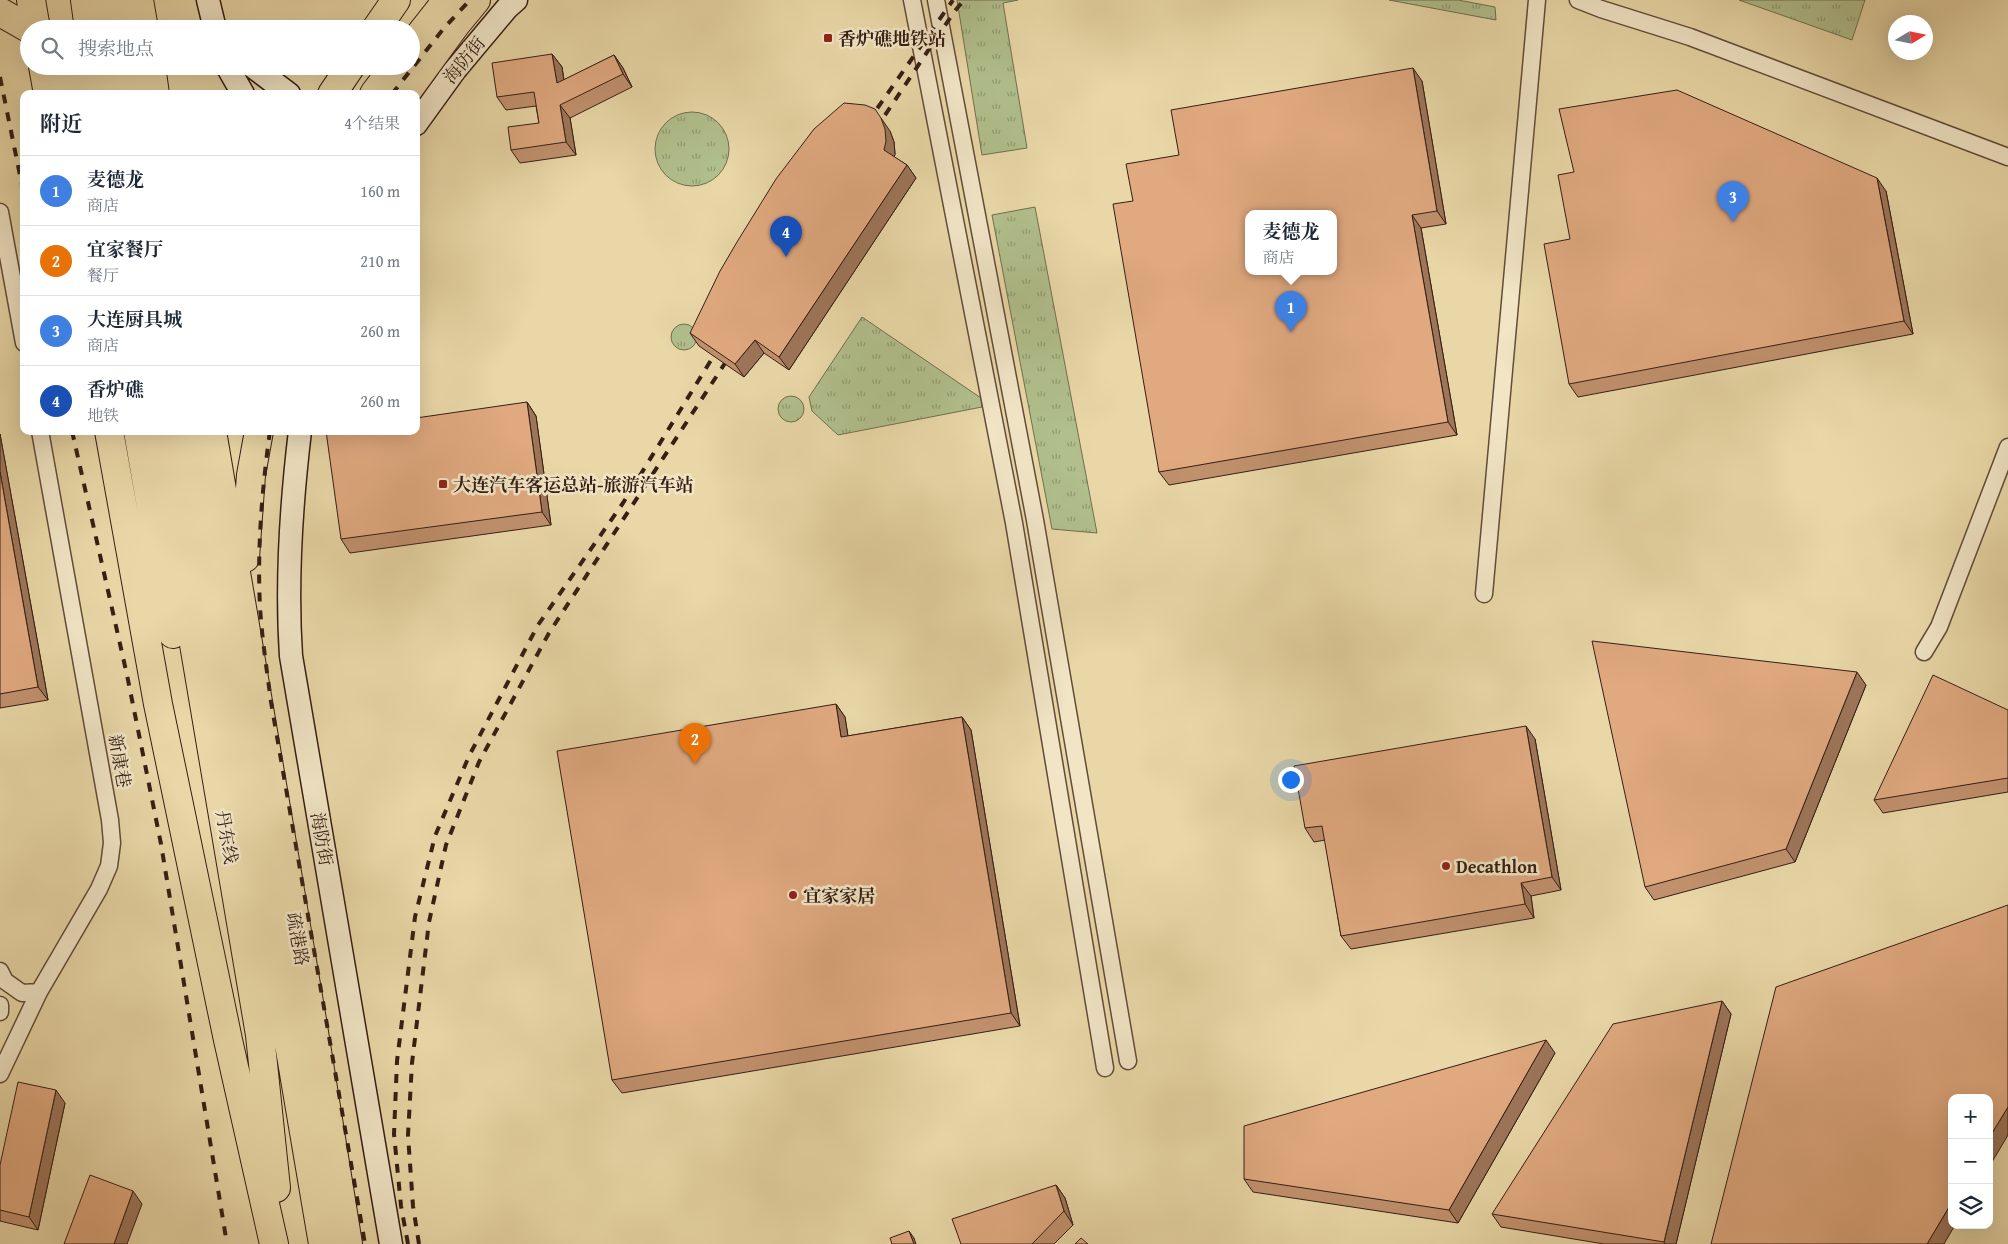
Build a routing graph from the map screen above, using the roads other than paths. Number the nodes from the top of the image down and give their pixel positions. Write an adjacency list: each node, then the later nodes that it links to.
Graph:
1 (31, 0): 15 (highway)
2 (84, 0): 16 (highway)
3 (112, 0): 17 (highway)
4 (139, 0): 18 (highway)
5 (396, 0): 21 (highway)
6 (444, 0): 23 (highway)
7 (476, 0): 24 (highway)
8 (516, 0): 45 (street, 海防街)
9 (912, 0): 67 (street)
10 (936, 0): 66 (street)
11 (1536, 0): 58 (street)
12 (1578, 0): 46 (street)
13 (209, 2): 19 (street); 20 (street)
14 (0, 12): 22 (highway)
15 (34, 20)
16 (88, 20)
17 (115, 20)
18 (142, 20)
19 (213, 20)
20 (218, 20)
21 (382, 20)
22 (20, 23)
23 (420, 33)
24 (420, 73)
25 (45, 75): 35 (highway)
26 (71, 75): 36 (highway)
27 (98, 75): 37 (highway)
28 (125, 75): 38 (highway)
29 (152, 75): 39 (highway)
30 (232, 75): 40 (street)
31 (264, 75): 41 (street)
32 (345, 75): 42 (highway)
33 (389, 75): 43 (highway)
34 (419, 75): 44 (highway)
35 (47, 90)
36 (76, 90)
37 (100, 90)
38 (127, 90)
39 (154, 90)
40 (240, 90)
41 (284, 90)
42 (335, 90)
43 (377, 90)
44 (408, 90)
45 (420, 118)
46 (2008, 157)
47 (0, 212): 48 (street)
48 (20, 321)
49 (41, 435): 62 (street, 新康巷)
50 (110, 435): 65 (highway)
51 (139, 435): 65 (highway)
52 (159, 435): 70 (highway, 丹东线)
53 (186, 435): 71 (highway)
54 (213, 435): 59 (highway)
55 (258, 435): 59 (highway)
56 (300, 435): 73 (street, 海防街)
57 (2008, 447): 60 (street)
58 (1484, 594)
59 (247, 635): 72 (highway, 疏港路)
60 (1924, 652)
61 (0, 972): 62 (street)
62 (39, 992): 68 (street, 新康巷)
63 (0, 1005): 64 (street)
64 (0, 1012)
65 (228, 1040): 69 (highway)
66 (1128, 1061)
67 (1105, 1068)
68 (0, 1074)
69 (274, 1244)
70 (282, 1244)
71 (323, 1244)
72 (348, 1244)
73 (391, 1244)

